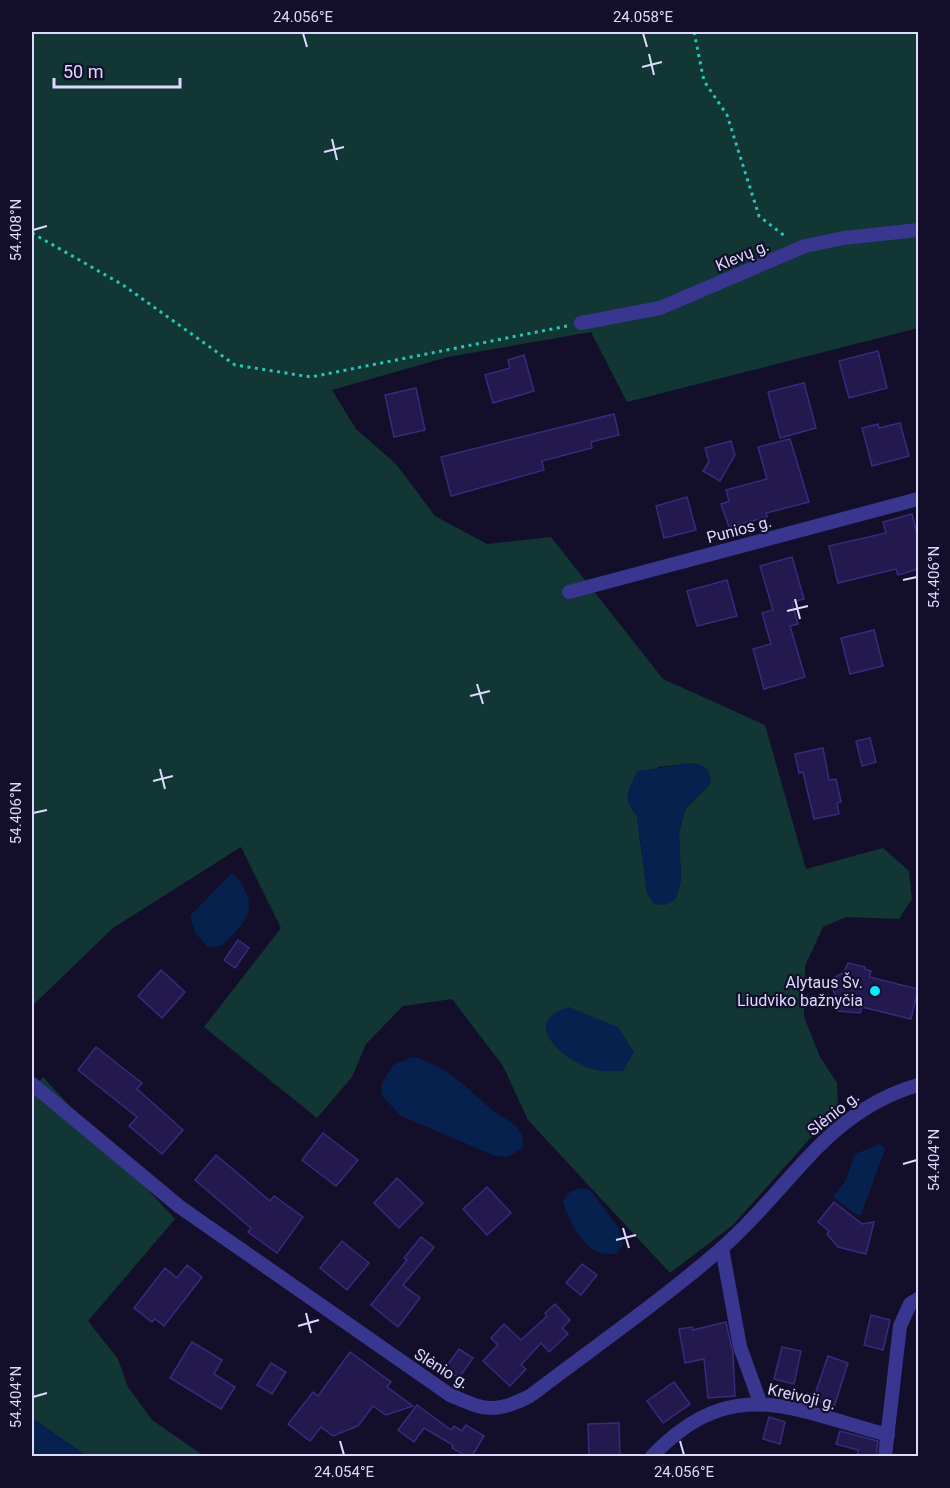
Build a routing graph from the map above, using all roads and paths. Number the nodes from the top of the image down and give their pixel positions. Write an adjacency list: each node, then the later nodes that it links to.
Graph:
1 (694, 32): 4 (path)
2 (918, 230): 4 (street, Klevų g.)
3 (32, 233): 5 (path)
4 (805, 246): 5 (street, Klevų g.)
5 (581, 323)
6 (918, 499): 7 (street, Punios g.)
7 (568, 592)
8 (32, 1084): 10 (street, Slėnio g.)
9 (918, 1085): 10 (street, Slėnio g.)
10 (722, 1248): 12 (street)
11 (918, 1299): 13 (street)
12 (760, 1402): 13 (street, Kreivoji g.); 14 (street, Kreivoji g.)
13 (888, 1435): 15 (street)
14 (652, 1456)
15 (885, 1456)

